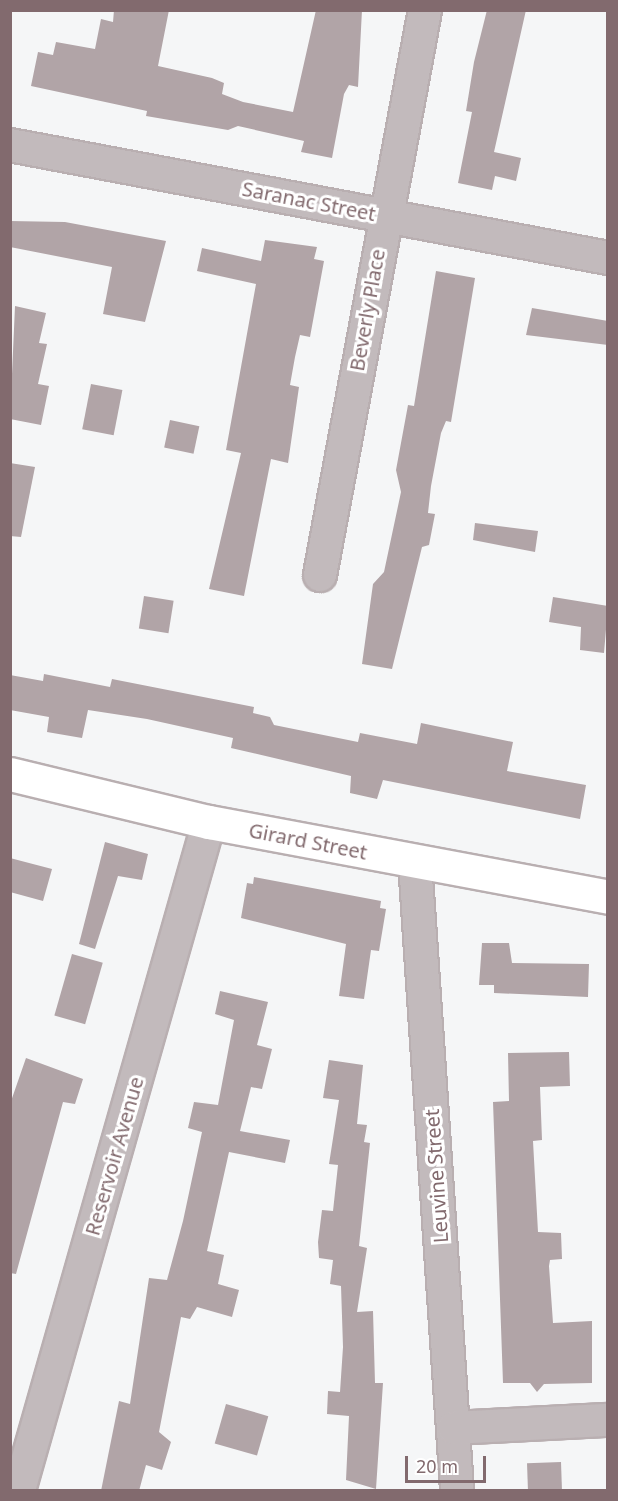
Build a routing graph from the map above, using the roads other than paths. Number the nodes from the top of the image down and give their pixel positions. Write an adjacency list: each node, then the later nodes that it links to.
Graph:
1 (425, 10): 3 (street, Beverly Place)
2 (10, 145): 3 (street, Saranac Street)
3 (384, 215): 4 (street, Saranac Street); 5 (street, Beverly Place)
4 (608, 258)
5 (320, 575)
6 (10, 774): 7 (street, Girard Street)
7 (209, 822): 8 (street, Girard Street); 12 (street, Reservoir Avenue)
8 (415, 862): 9 (street, Girard Street); 11 (street, Leuvine Street)
9 (608, 897)
10 (608, 1420): 11 (street)
11 (454, 1428): 13 (street, Leuvine Street)
12 (19, 1491)
13 (457, 1491)

